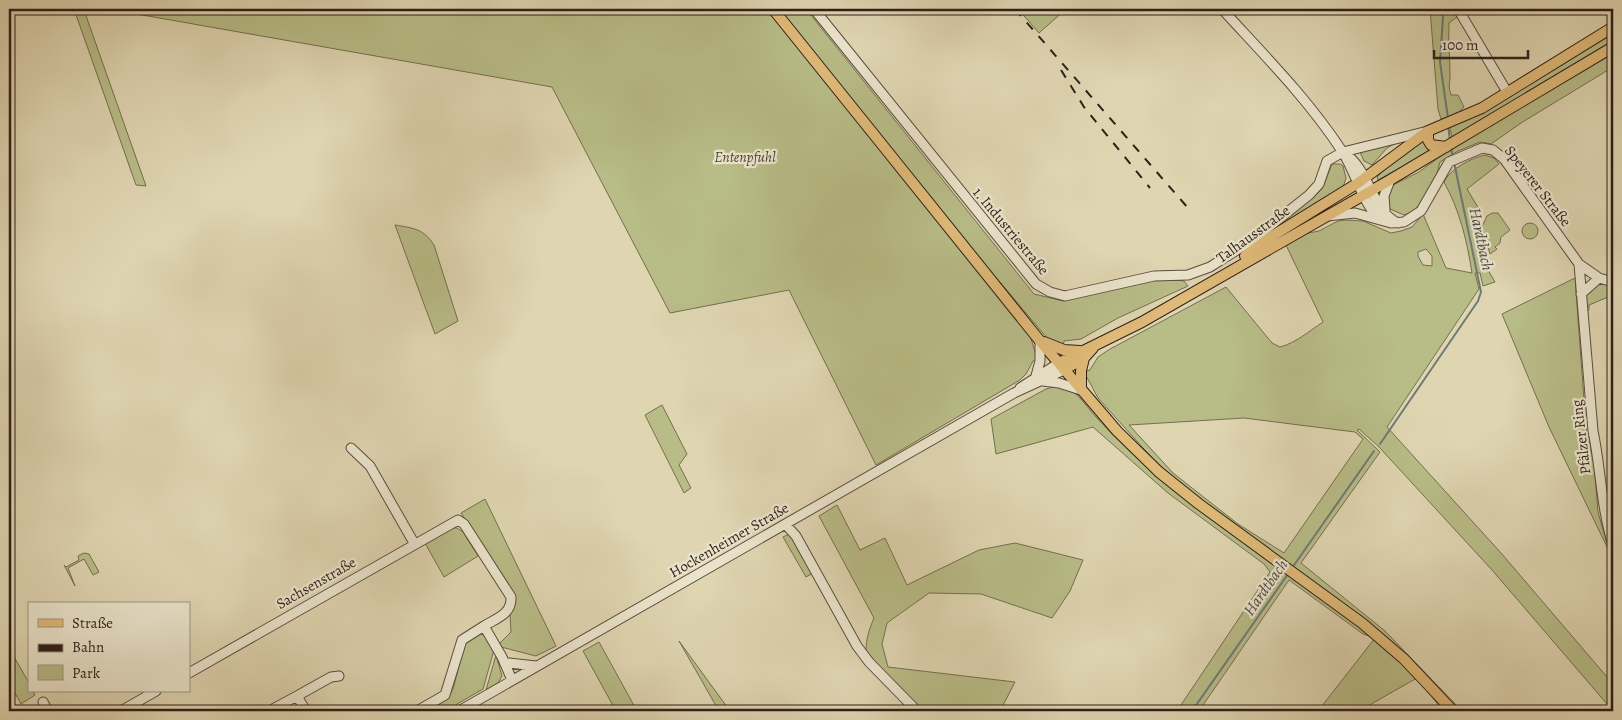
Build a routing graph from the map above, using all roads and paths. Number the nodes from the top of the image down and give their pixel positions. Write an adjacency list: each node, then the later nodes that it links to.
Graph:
1 (773, 9): 23 (main road)
2 (814, 9): 10 (street, 1. Industriestraße)
3 (1222, 9): 10 (street)
4 (1458, 9): 7 (street)
5 (1613, 27): 7 (main road, Talhausstraße)
6 (1613, 47): 9 (main road, Talhausstraße)
7 (1507, 92): 8 (main road, Talhausstraße)
8 (1428, 131): 9 (main road); 10 (street); 12 (main road, Talhausstraße)
9 (1446, 147): 13 (main road, Talhausstraße)
10 (1343, 152): 11 (street); 12 (street)
11 (1349, 164): 12 (street); 14 (street)
12 (1362, 180): 14 (main road, Talhausstraße); 15 (street, Speyerer Straße)
13 (1390, 180): 15 (main road, Talhausstraße); 17 (street)
14 (1345, 192): 19 (main road, Talhausstraße)
15 (1368, 192): 16 (main road, Talhausstraße); 17 (street, Speyerer Straße)
16 (1324, 216): 17 (street, Speyerer Straße); 19 (main road, Talhausstraße)
17 (1382, 216): 18 (street, Speyerer Straße)
18 (1580, 264): 20 (street, Speyerer Straße); 22 (street, Pfälzer Ring)
19 (1221, 276): 24 (main road, Hockenheimer Straße)
20 (1599, 278): 21 (street, Speyerer Straße); 22 (street)
21 (1613, 282)
22 (1581, 294): 31 (street, Pfälzer Ring)
23 (1040, 341): 24 (main road); 25 (main road); 26 (street)
24 (1083, 355): 25 (main road, Hockenheimer Straße); 27 (main road)
25 (1062, 366): 26 (street, Hockenheimer Straße); 27 (main road)
26 (1040, 379): 27 (street); 29 (street, Hockenheimer Straße)
27 (1082, 390): 48 (main road)
28 (351, 448): 30 (street)
29 (786, 525): 34 (street, Hockenheimer Straße); 47 (street)
30 (414, 543): 32 (street, Sachsenstraße); 35 (street, Sachsenstraße)
31 (1613, 545)
32 (484, 626): 33 (street); 45 (street)
33 (506, 660): 34 (street); 37 (street)
34 (536, 666): 37 (street, Hockenheimer Straße)
35 (190, 672)
36 (340, 676): 39 (street)
37 (514, 679): 46 (street, Hockenheimer Straße)
38 (154, 692): 42 (street)
39 (297, 696): 43 (street); 44 (street)
40 (44, 702): 41 (street)
41 (48, 711)
42 (121, 711)
43 (269, 711)
44 (306, 711)
45 (417, 711)
46 (459, 711)
47 (917, 711)
48 (1454, 711)

